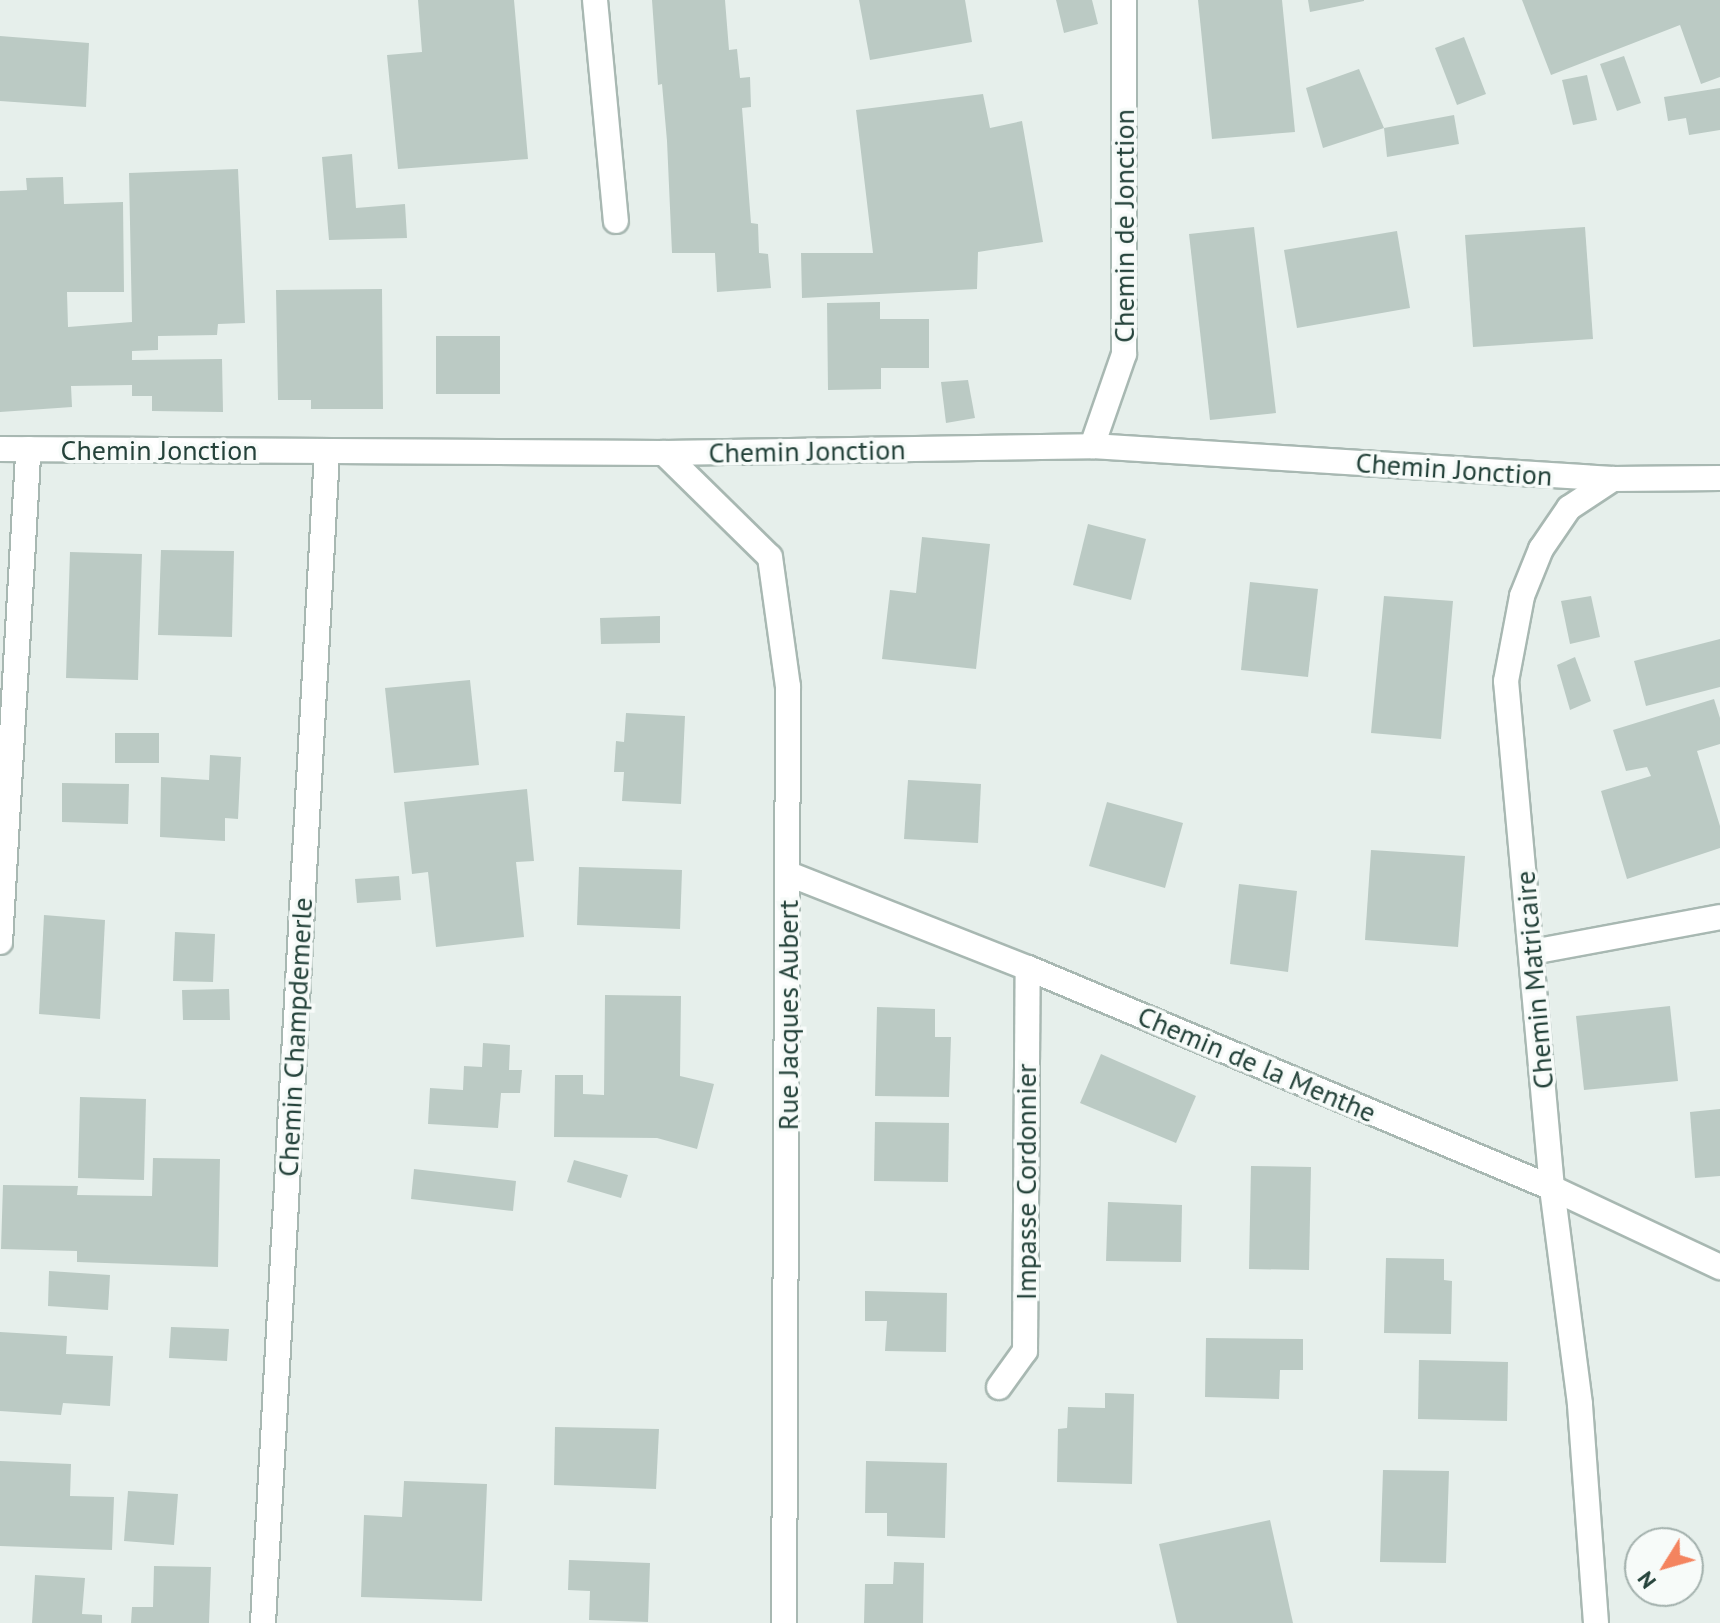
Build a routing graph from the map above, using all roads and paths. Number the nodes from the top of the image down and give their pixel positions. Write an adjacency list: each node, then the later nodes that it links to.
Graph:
1 (595, 0): 3 (street)
2 (1124, 0): 4 (street, Chemin de Jonction)
3 (616, 221)
4 (1092, 446): 8 (street, Chemin Jonction); 10 (street, Chemin Jonction)
5 (0, 449): 6 (street, Chemin Jonction)
6 (28, 449): 7 (street, Chemin Jonction); 13 (street)
7 (327, 451): 8 (street, Chemin Jonction); 19 (street, Chemin Champdemerle)
8 (664, 453): 11 (street, Rue Jacques Aubert)
9 (1720, 478): 10 (street)
10 (1613, 479): 14 (street, Chemin Matricaire)
11 (789, 874): 15 (street, Chemin de la Menthe); 20 (street, Rue Jacques Aubert)
12 (1720, 917): 14 (street)
13 (0, 942)
14 (1532, 952): 16 (street, Chemin Matricaire)
15 (1028, 968): 16 (street, Chemin de la Menthe); 18 (street, Impasse Cordonnier)
16 (1552, 1188): 17 (street, Chemin de la Menthe); 21 (street, Chemin Matricaire)
17 (1720, 1267)
18 (999, 1387)
19 (263, 1623)
20 (784, 1623)
21 (1596, 1623)

